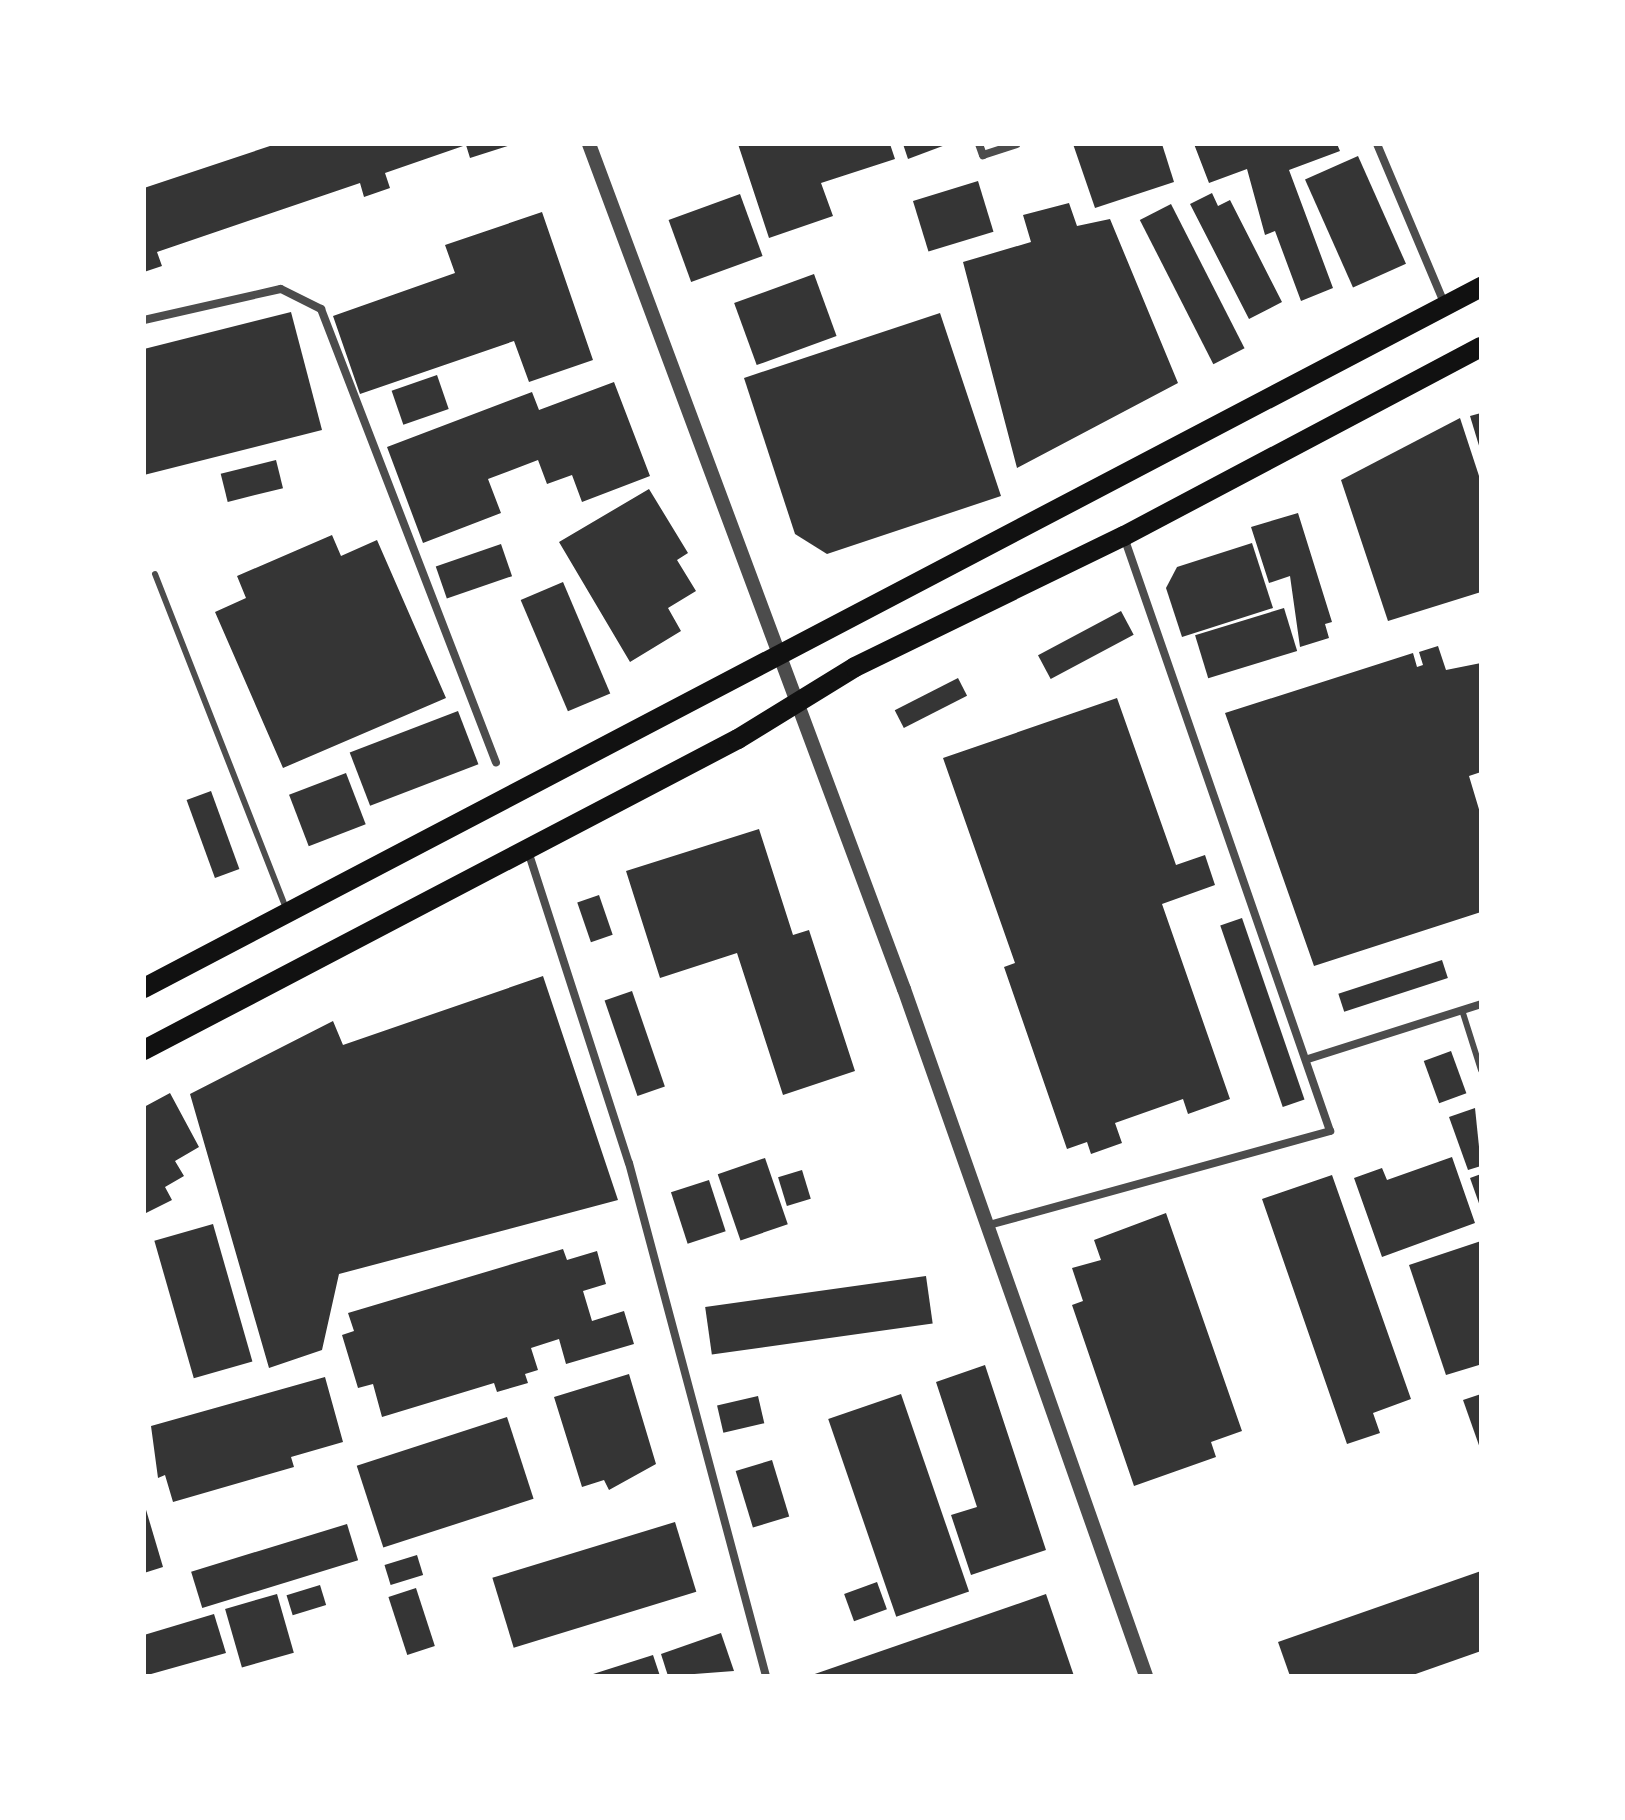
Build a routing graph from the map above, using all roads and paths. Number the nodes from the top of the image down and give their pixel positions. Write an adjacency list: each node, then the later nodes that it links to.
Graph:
1 (589, 144): 11 (street)
2 (979, 144): 3 (street)
3 (1016, 144)
4 (1377, 144): 6 (street)
5 (1481, 287): 6 (main road)
6 (1445, 306): 11 (main road)
7 (144, 320): 13 (street)
8 (1481, 347): 9 (main road)
9 (1124, 536): 12 (main road); 20 (street)
10 (155, 574): 15 (lane)
11 (777, 655): 12 (street); 15 (main road)
12 (795, 704): 14 (main road); 22 (street)
13 (496, 762)
14 (527, 848): 19 (main road); 23 (street)
15 (288, 913): 16 (main road)
16 (144, 988)
17 (1481, 1004): 18 (street)
18 (1462, 1010): 20 (street); 21 (lane)
19 (144, 1050)
20 (1308, 1059): 22 (street)
21 (1481, 1070)
22 (989, 1225): 24 (street)
23 (766, 1676)
24 (1146, 1676)

